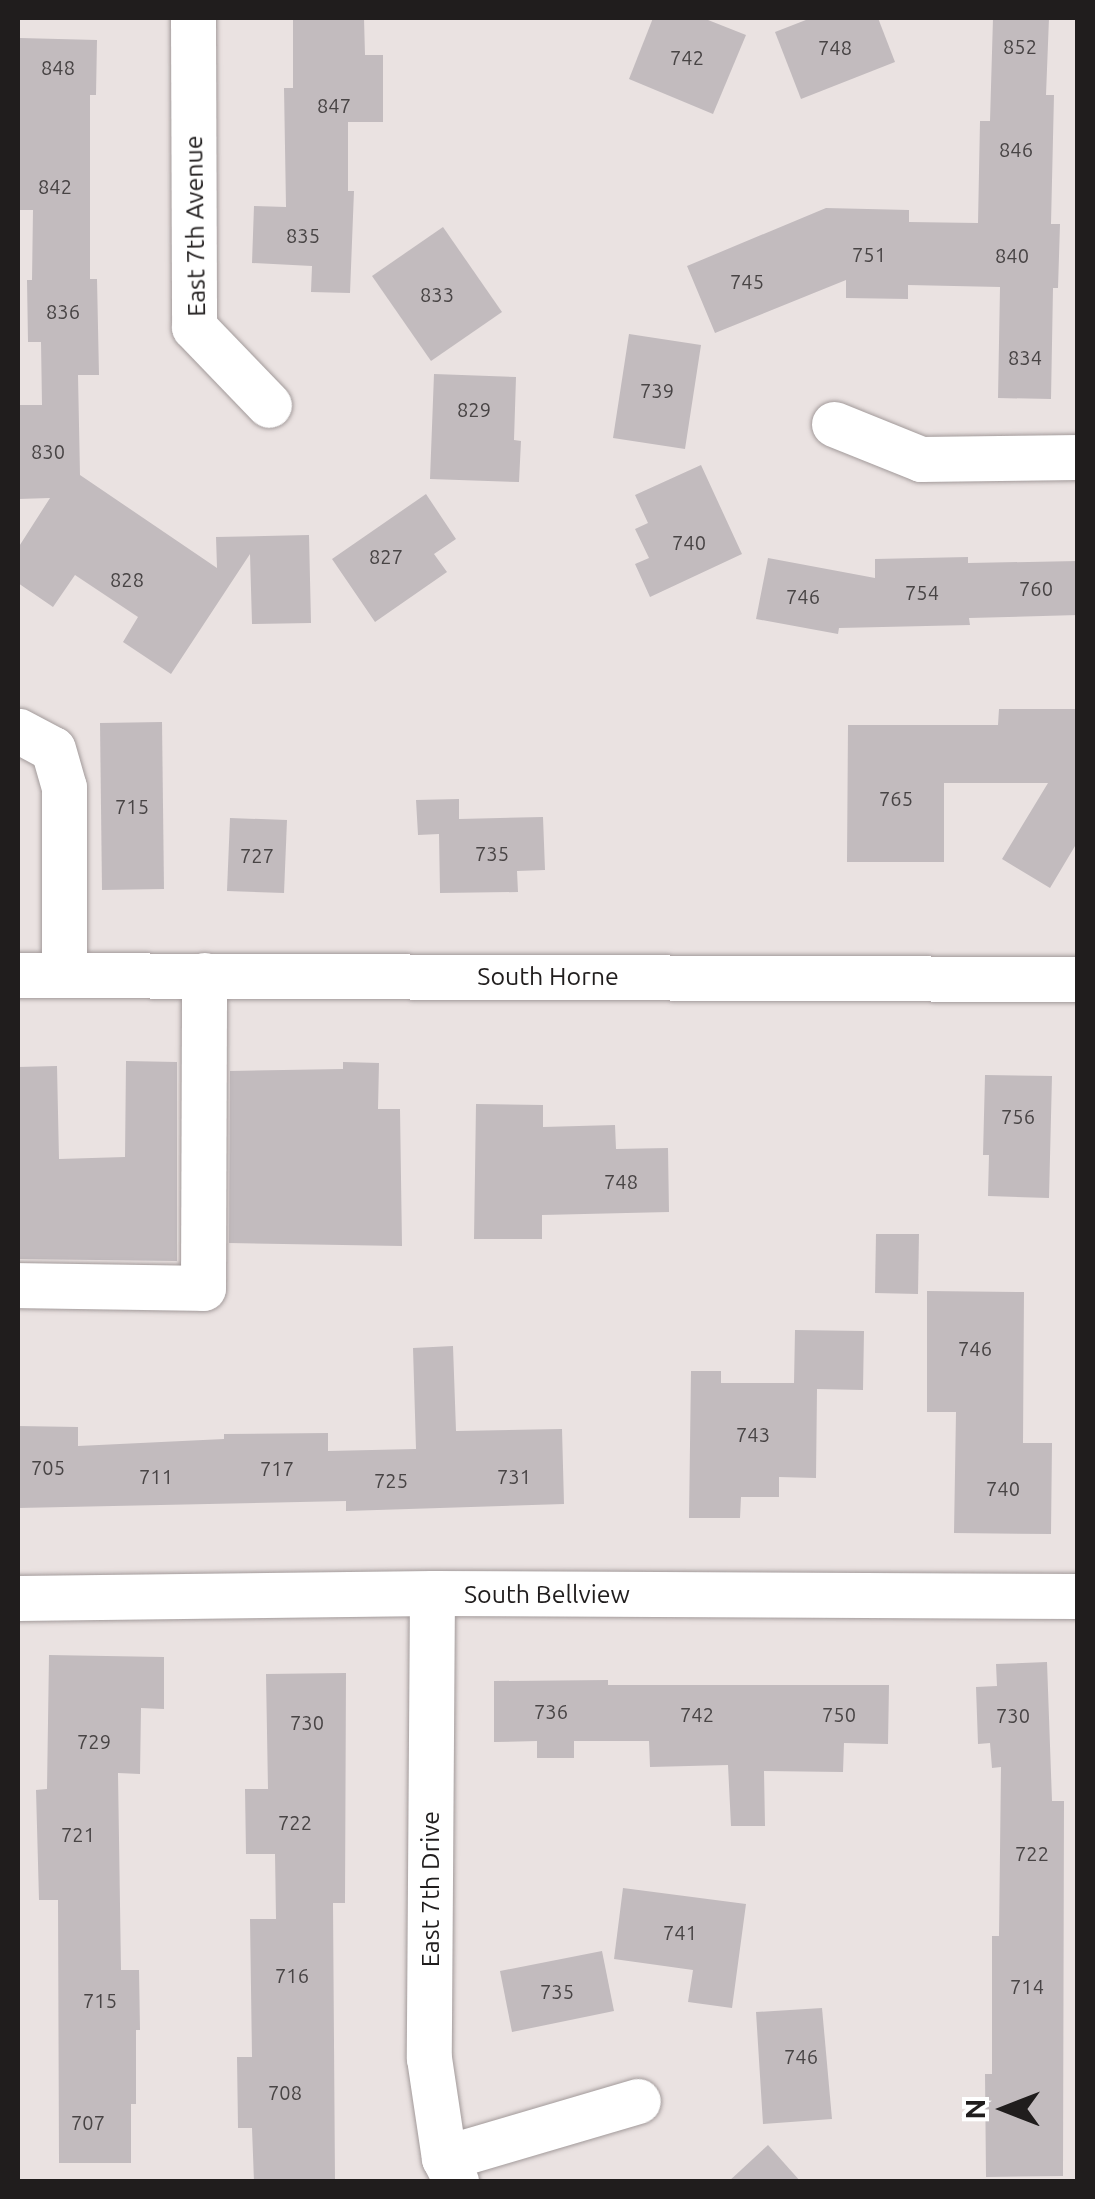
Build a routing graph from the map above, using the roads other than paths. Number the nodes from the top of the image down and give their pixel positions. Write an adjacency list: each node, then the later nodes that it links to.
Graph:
1 (194, 18): 2 (street, East 7th Avenue)
2 (269, 406)
3 (834, 424): 4 (street)
4 (1078, 457)
5 (19, 731): 7 (street)
6 (204, 975): 7 (street, South Horne); 8 (street, South Horne); 10 (street)
7 (64, 976): 9 (street, South Horne)
8 (1078, 979)
9 (18, 988)
10 (18, 1286)
11 (432, 1594): 12 (street, South Bellview); 13 (street, South Bellview); 15 (street, East 7th Drive)
12 (1078, 1596)
13 (18, 1598)
14 (638, 2102): 15 (street)
15 (450, 2170)

